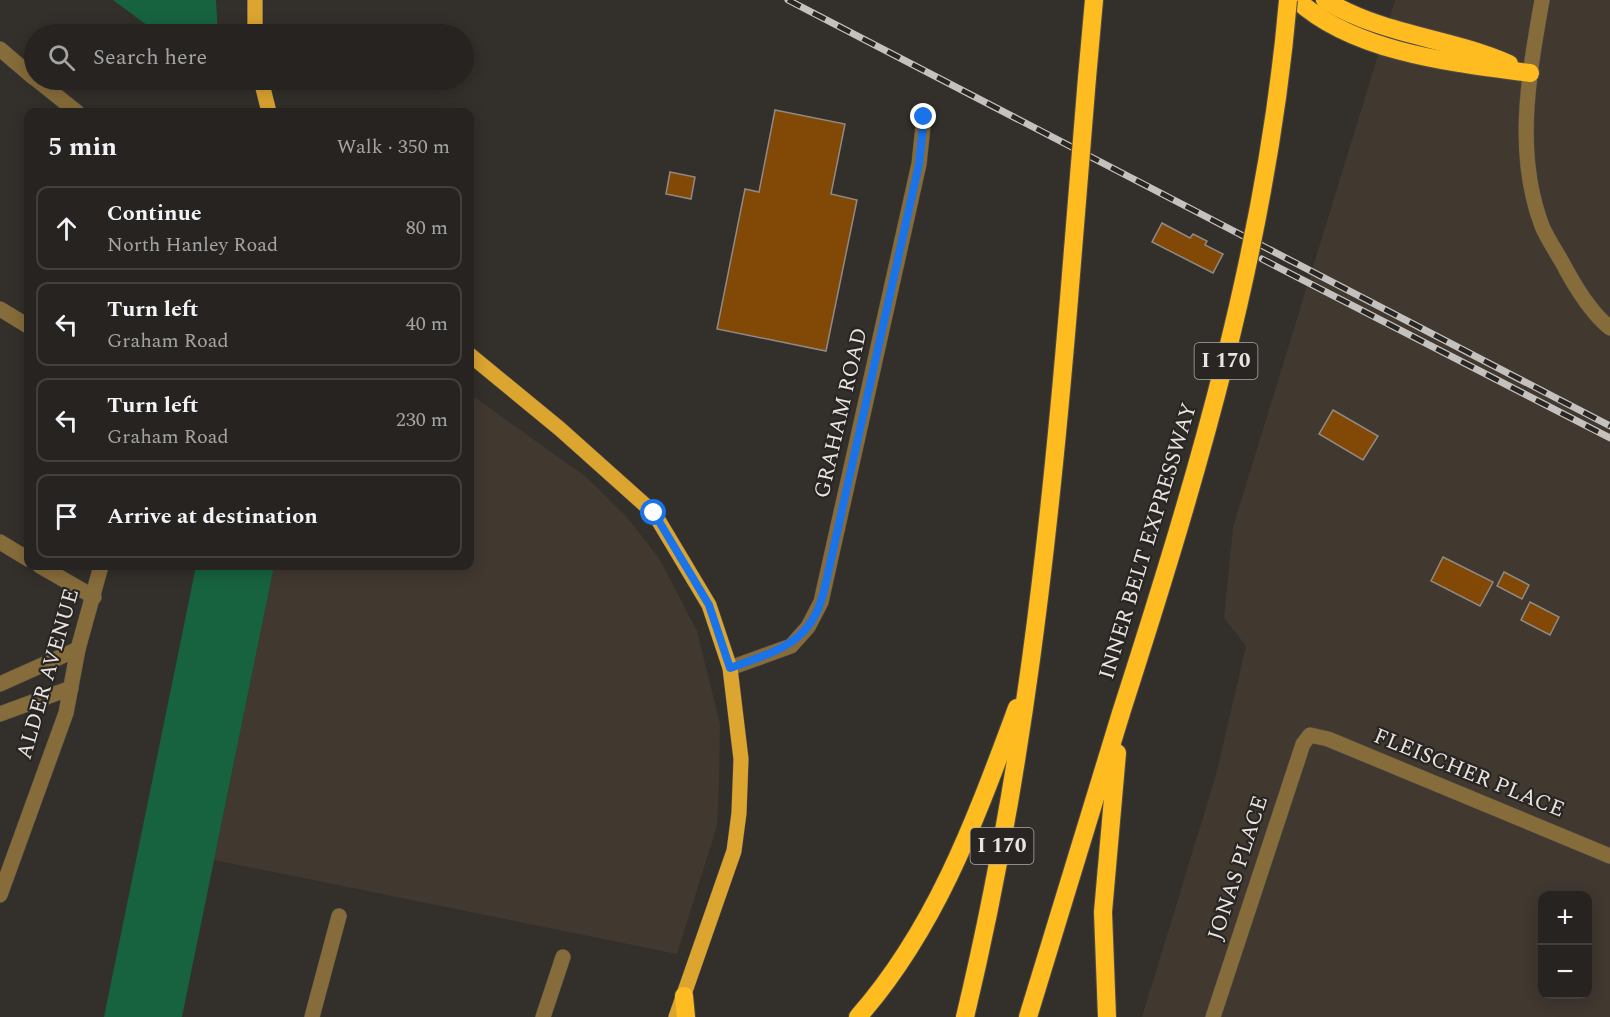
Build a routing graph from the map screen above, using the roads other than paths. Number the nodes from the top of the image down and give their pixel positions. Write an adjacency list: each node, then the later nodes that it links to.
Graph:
1 (255, 0): 7 (main road)
2 (1094, 0): 27 (highway, I 170, bridge)
3 (1288, 0): 30 (highway, INNER BELT EXPRESSWAY / I 170, bridge)
4 (1297, 0): 10 (highway)
5 (1325, 0): 10 (highway)
6 (1542, 0): 10 (street)
7 (255, 24)
8 (0, 49): 9 (street)
9 (24, 69)
10 (1530, 73): 18 (street)
11 (50, 90): 13 (street)
12 (264, 90): 14 (main road)
13 (72, 108)
14 (268, 108)
15 (924, 117): 26 (street, GRAHAM ROAD)
16 (0, 309): 17 (street)
17 (24, 324)
18 (1610, 328)
19 (474, 358): 26 (main road)
20 (0, 542): 21 (street)
21 (24, 557)
22 (47, 570): 24 (street)
23 (100, 570): 24 (street, ALDER AVENUE)
24 (94, 597): 25 (street, ALDER AVENUE)
25 (78, 649): 28 (street); 29 (street, ALDER AVENUE)
26 (730, 668): 37 (main road)
27 (1031, 672): 42 (highway); 43 (highway, I 170)
28 (0, 684)
29 (71, 688): 31 (street); 34 (street, ALDER AVENUE)
30 (1121, 713): 44 (highway, INNER BELT EXPRESSWAY / I 170); 45 (highway)
31 (0, 714)
32 (1310, 735): 33 (street, FLEISCHER PLACE); 46 (street, JONAS PLACE)
33 (1610, 856)
34 (0, 895)
35 (339, 916): 38 (street)
36 (562, 957): 39 (street)
37 (684, 996): 40 (main road); 41 (highway)
38 (312, 1017)
39 (543, 1017)
40 (676, 1017)
41 (686, 1017)
42 (858, 1017)
43 (965, 1017)
44 (1028, 1017)
45 (1107, 1017)
46 (1213, 1017)

